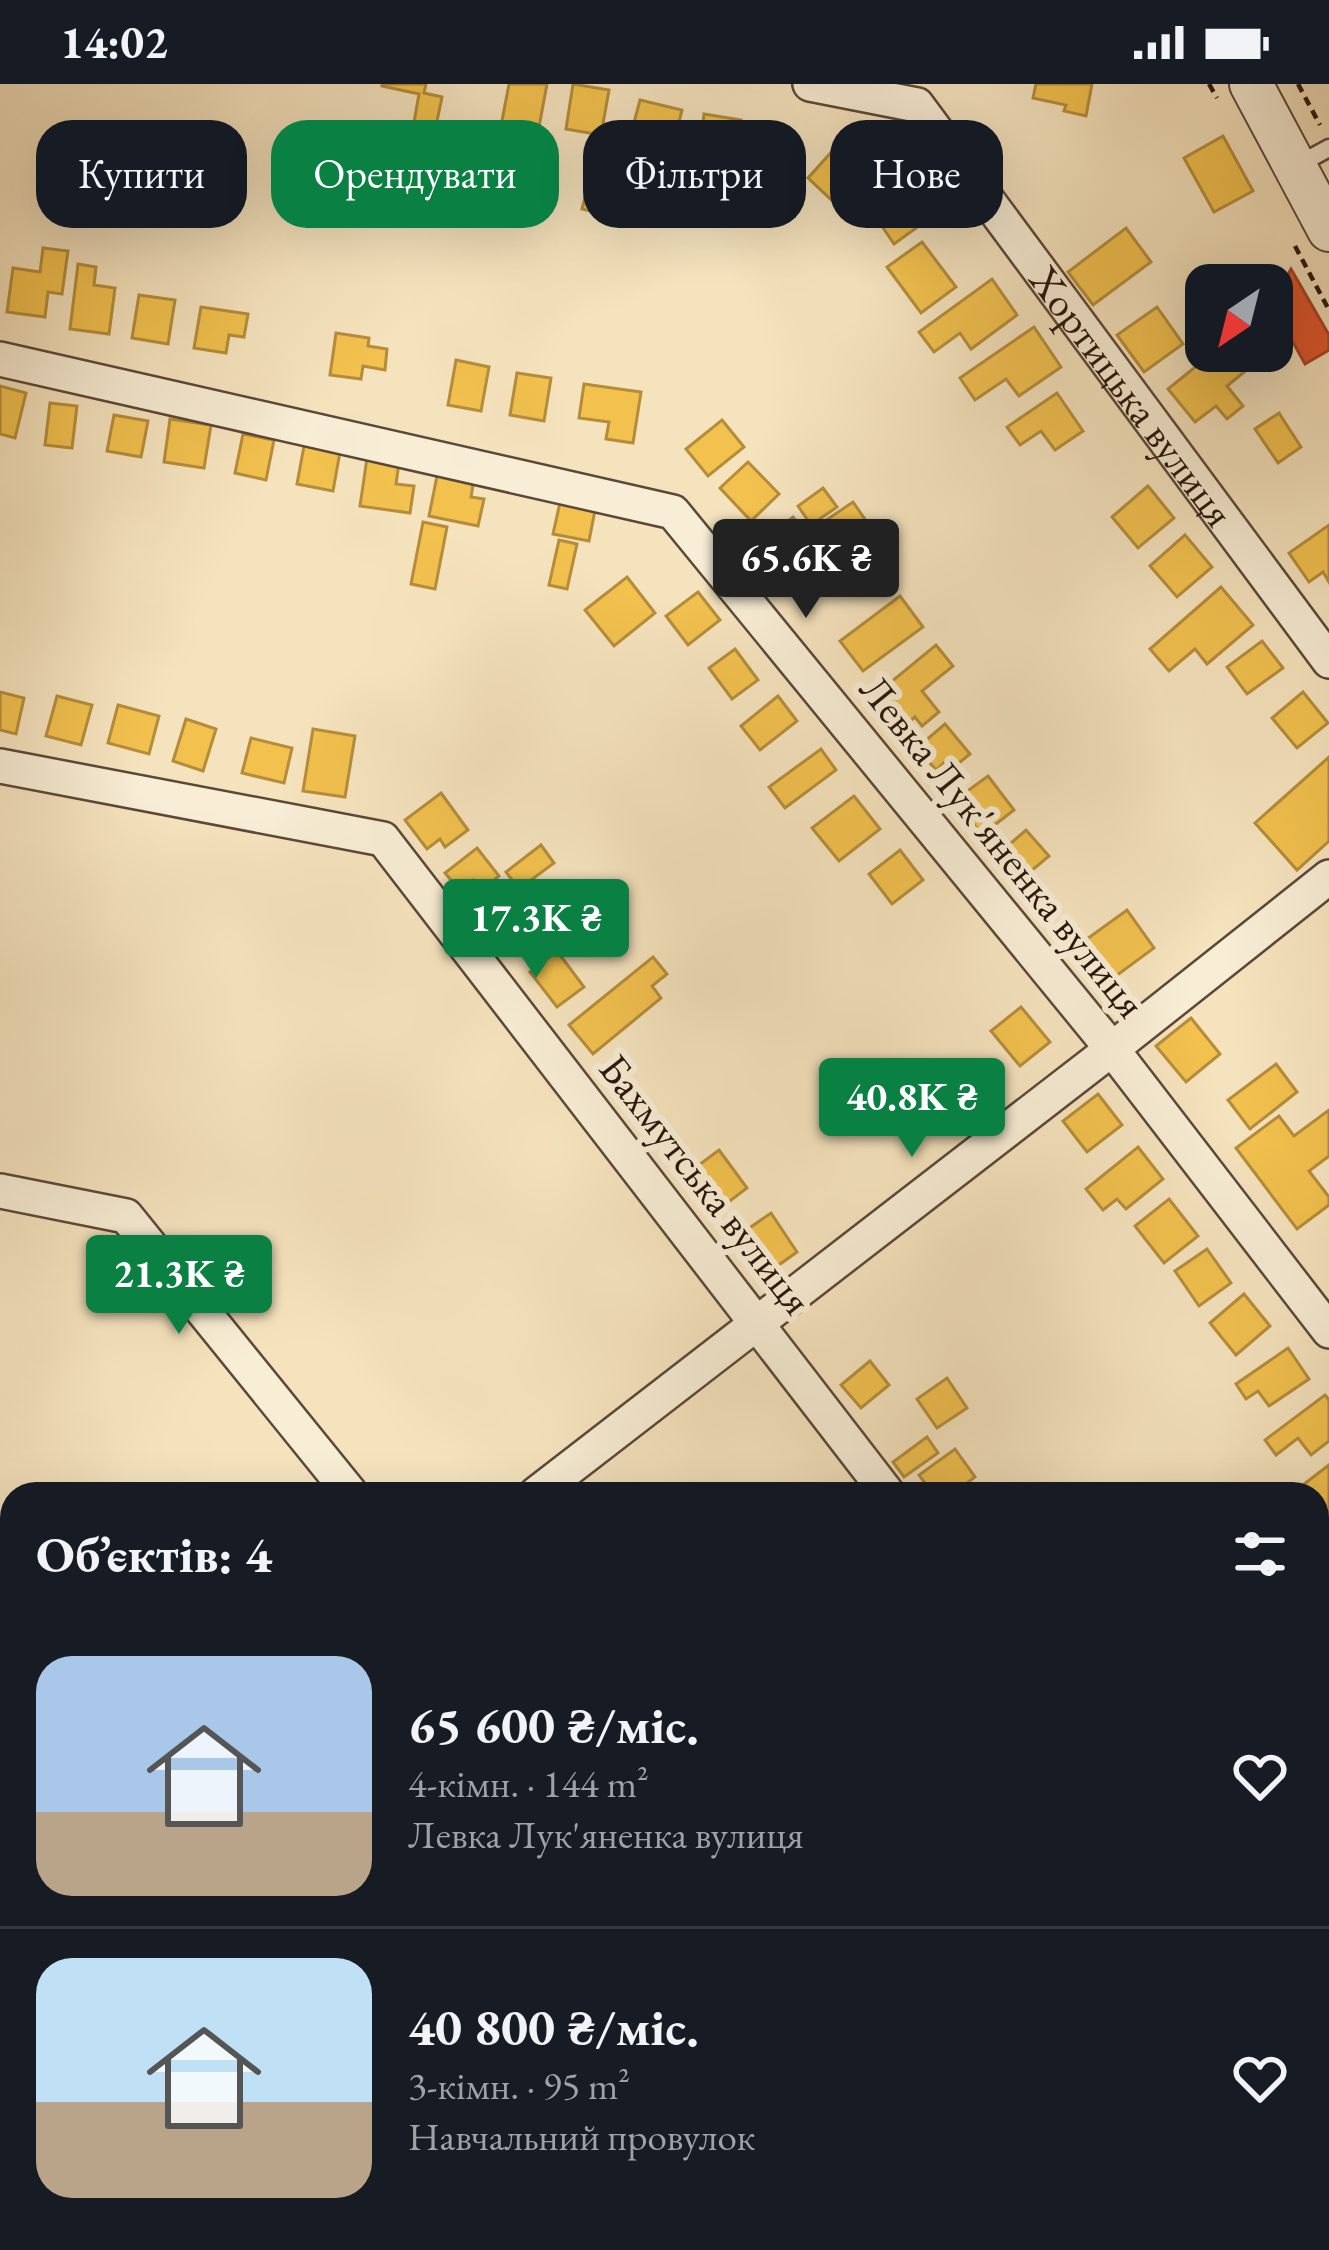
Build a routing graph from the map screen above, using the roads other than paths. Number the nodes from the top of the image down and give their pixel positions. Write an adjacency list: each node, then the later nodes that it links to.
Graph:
1 (810, 84): 6 (street, Хортицька вулиця)
2 (1251, 84): 3 (street)
3 (1318, 152): 4 (street)
4 (1329, 230)
5 (0, 359): 9 (street, Левка Лук'яненка вулиця)
6 (1329, 661)
7 (0, 766): 11 (street, Бахмутська вулиця)
8 (1329, 877): 9 (street)
9 (1112, 1049): 11 (street); 12 (street, Левка Лук'яненка вулиця)
10 (0, 1191): 13 (street)
11 (757, 1324): 14 (street); 15 (street, Бахмутська вулиця)
12 (1329, 1331)
13 (341, 1482)
14 (552, 1482)
15 (880, 1482)

